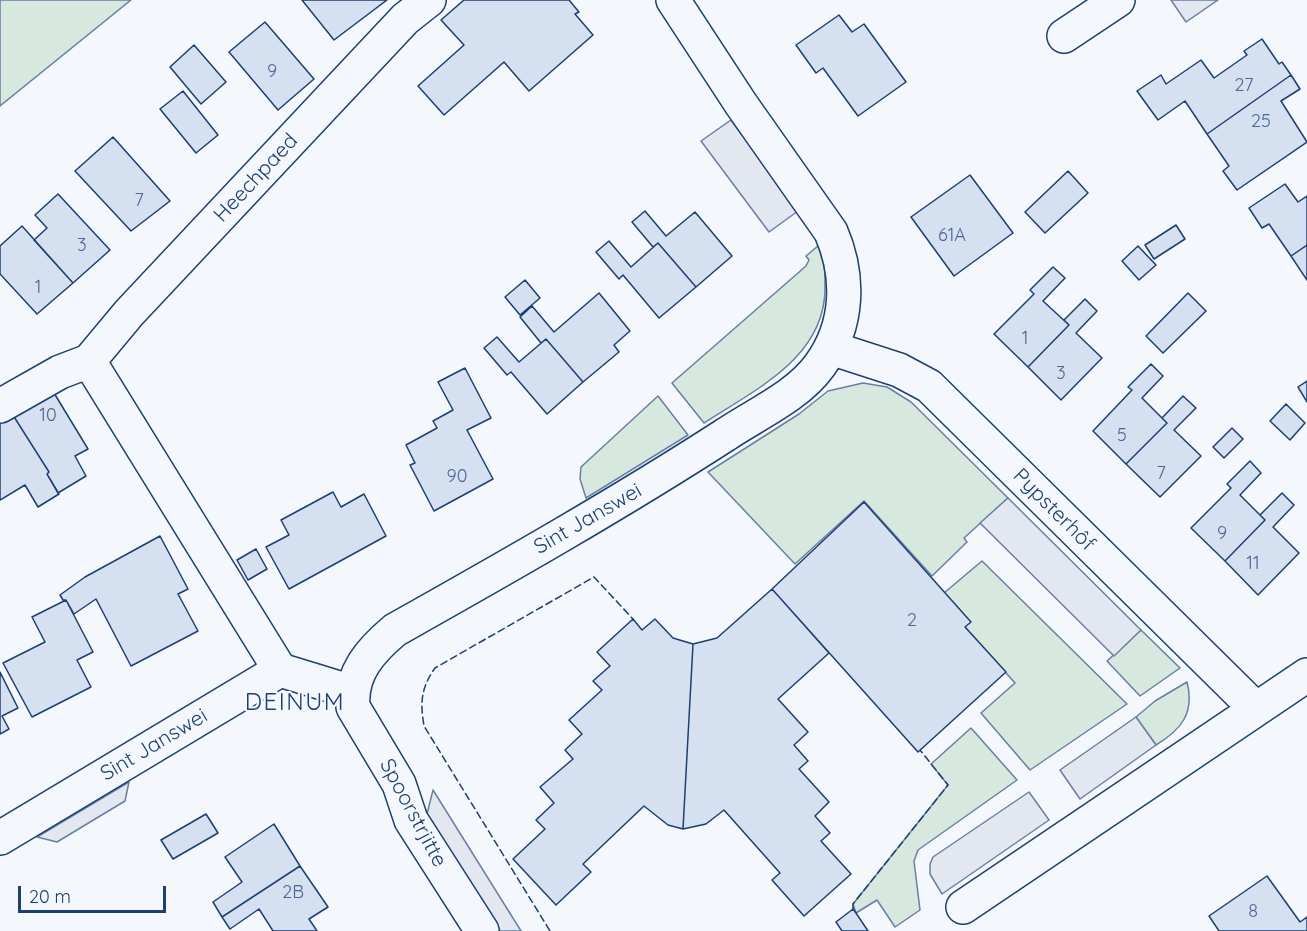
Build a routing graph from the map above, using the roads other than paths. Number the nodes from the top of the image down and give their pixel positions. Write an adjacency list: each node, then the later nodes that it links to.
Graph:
1 (429, 0): 6 (street, Heechpaed)
2 (673, 0): 5 (street, Sint Janswei)
3 (1118, 0): 4 (street)
4 (1064, 36)
5 (831, 348): 10 (street, Sint Janswei); 11 (street, Pypsterhôf)
6 (89, 361): 7 (street, Heechpaed); 8 (street)
7 (0, 406)
8 (280, 670): 10 (street); 12 (street, Sint Janswei)
9 (1307, 675): 11 (street)
10 (352, 692): 14 (street, Spoorstrjitte)
11 (1256, 708): 13 (street)
12 (0, 838)
13 (963, 907)
14 (482, 931)

